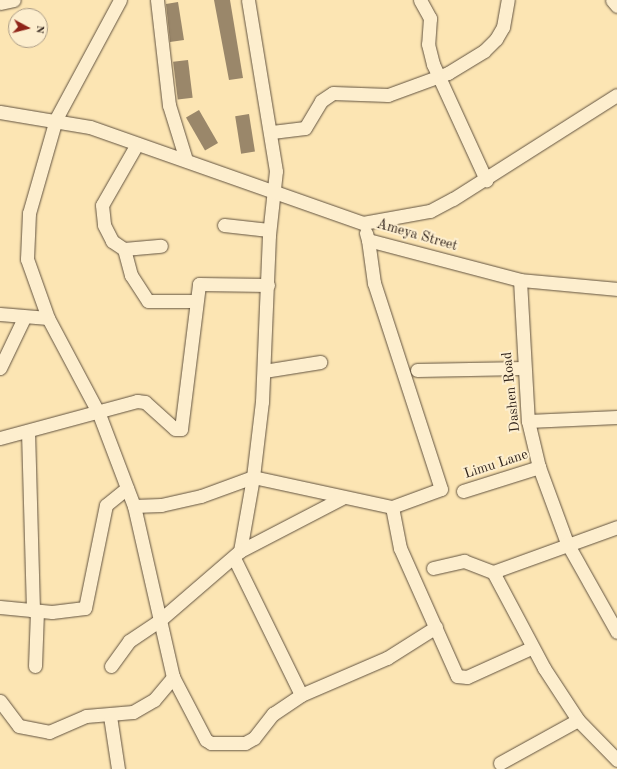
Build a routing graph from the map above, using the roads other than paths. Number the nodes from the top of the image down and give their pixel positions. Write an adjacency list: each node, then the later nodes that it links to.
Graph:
1 (14, 0): 8 (street)
2 (120, 0): 13 (street)
3 (157, 0): 16 (street)
4 (248, 0): 14 (street)
5 (420, 0): 10 (street)
6 (508, 0): 10 (street)
7 (612, 0): 9 (street)
8 (0, 3)
9 (617, 6)
10 (439, 77): 14 (street); 17 (street)
11 (617, 95): 17 (street)
12 (0, 112): 13 (street, Ameya Street)
13 (56, 119): 15 (street, Ameya Street); 31 (street)
14 (272, 132): 18 (street)
15 (138, 144): 16 (street, Ameya Street); 24 (street)
16 (186, 160): 18 (street, Ameya Street)
17 (486, 180): 19 (street)
18 (274, 193): 19 (street, Ameya Street); 21 (street)
19 (363, 223): 22 (street, Ameya Street)
20 (224, 225): 21 (street)
21 (269, 230): 26 (street)
22 (368, 240): 25 (street, Ameya Street); 48 (street)
23 (161, 246): 24 (street)
24 (124, 249): 28 (street)
25 (520, 280): 27 (street, Ameya Street); 34 (street, Dashen Road)
26 (268, 285): 28 (street); 36 (street)
27 (617, 290)
28 (195, 301): 37 (street)
29 (0, 314): 30 (street)
30 (24, 318): 31 (street); 33 (street)
31 (48, 318): 37 (street)
32 (320, 362): 36 (street)
33 (0, 368)
34 (523, 368): 35 (street); 39 (street, Dashen Road)
35 (417, 370)
36 (264, 371): 43 (street)
37 (99, 414): 40 (street); 44 (street)
38 (617, 417): 39 (street)
39 (528, 421): 42 (street, Dashen Road)
40 (28, 431): 41 (street); 55 (street)
41 (0, 438)
42 (539, 467): 45 (street, Limu Lane); 50 (street, Dashen Road)
43 (253, 477): 46 (street); 47 (street); 51 (street)
44 (127, 488): 47 (street); 55 (street)
45 (463, 491)
46 (342, 498): 48 (street); 51 (street)
47 (134, 506): 56 (street)
48 (392, 507): 57 (street)
49 (617, 527): 50 (street)
50 (567, 543): 53 (street); 58 (street, Dashen Road)
51 (237, 556): 56 (street); 63 (street)
52 (433, 568): 53 (street)
53 (493, 572): 59 (street)
54 (0, 607): 55 (street)
55 (35, 611): 60 (street)
56 (160, 620): 61 (street); 62 (street)
57 (436, 627): 59 (street); 63 (street)
58 (617, 632)
59 (531, 648): 66 (street)
60 (35, 666)
61 (111, 666)
62 (173, 677): 63 (street); 65 (street)
63 (300, 695)
64 (0, 701): 65 (street)
65 (110, 716): 69 (street)
66 (578, 720): 67 (street); 68 (street)
67 (617, 760)
68 (500, 763)
69 (118, 769)

